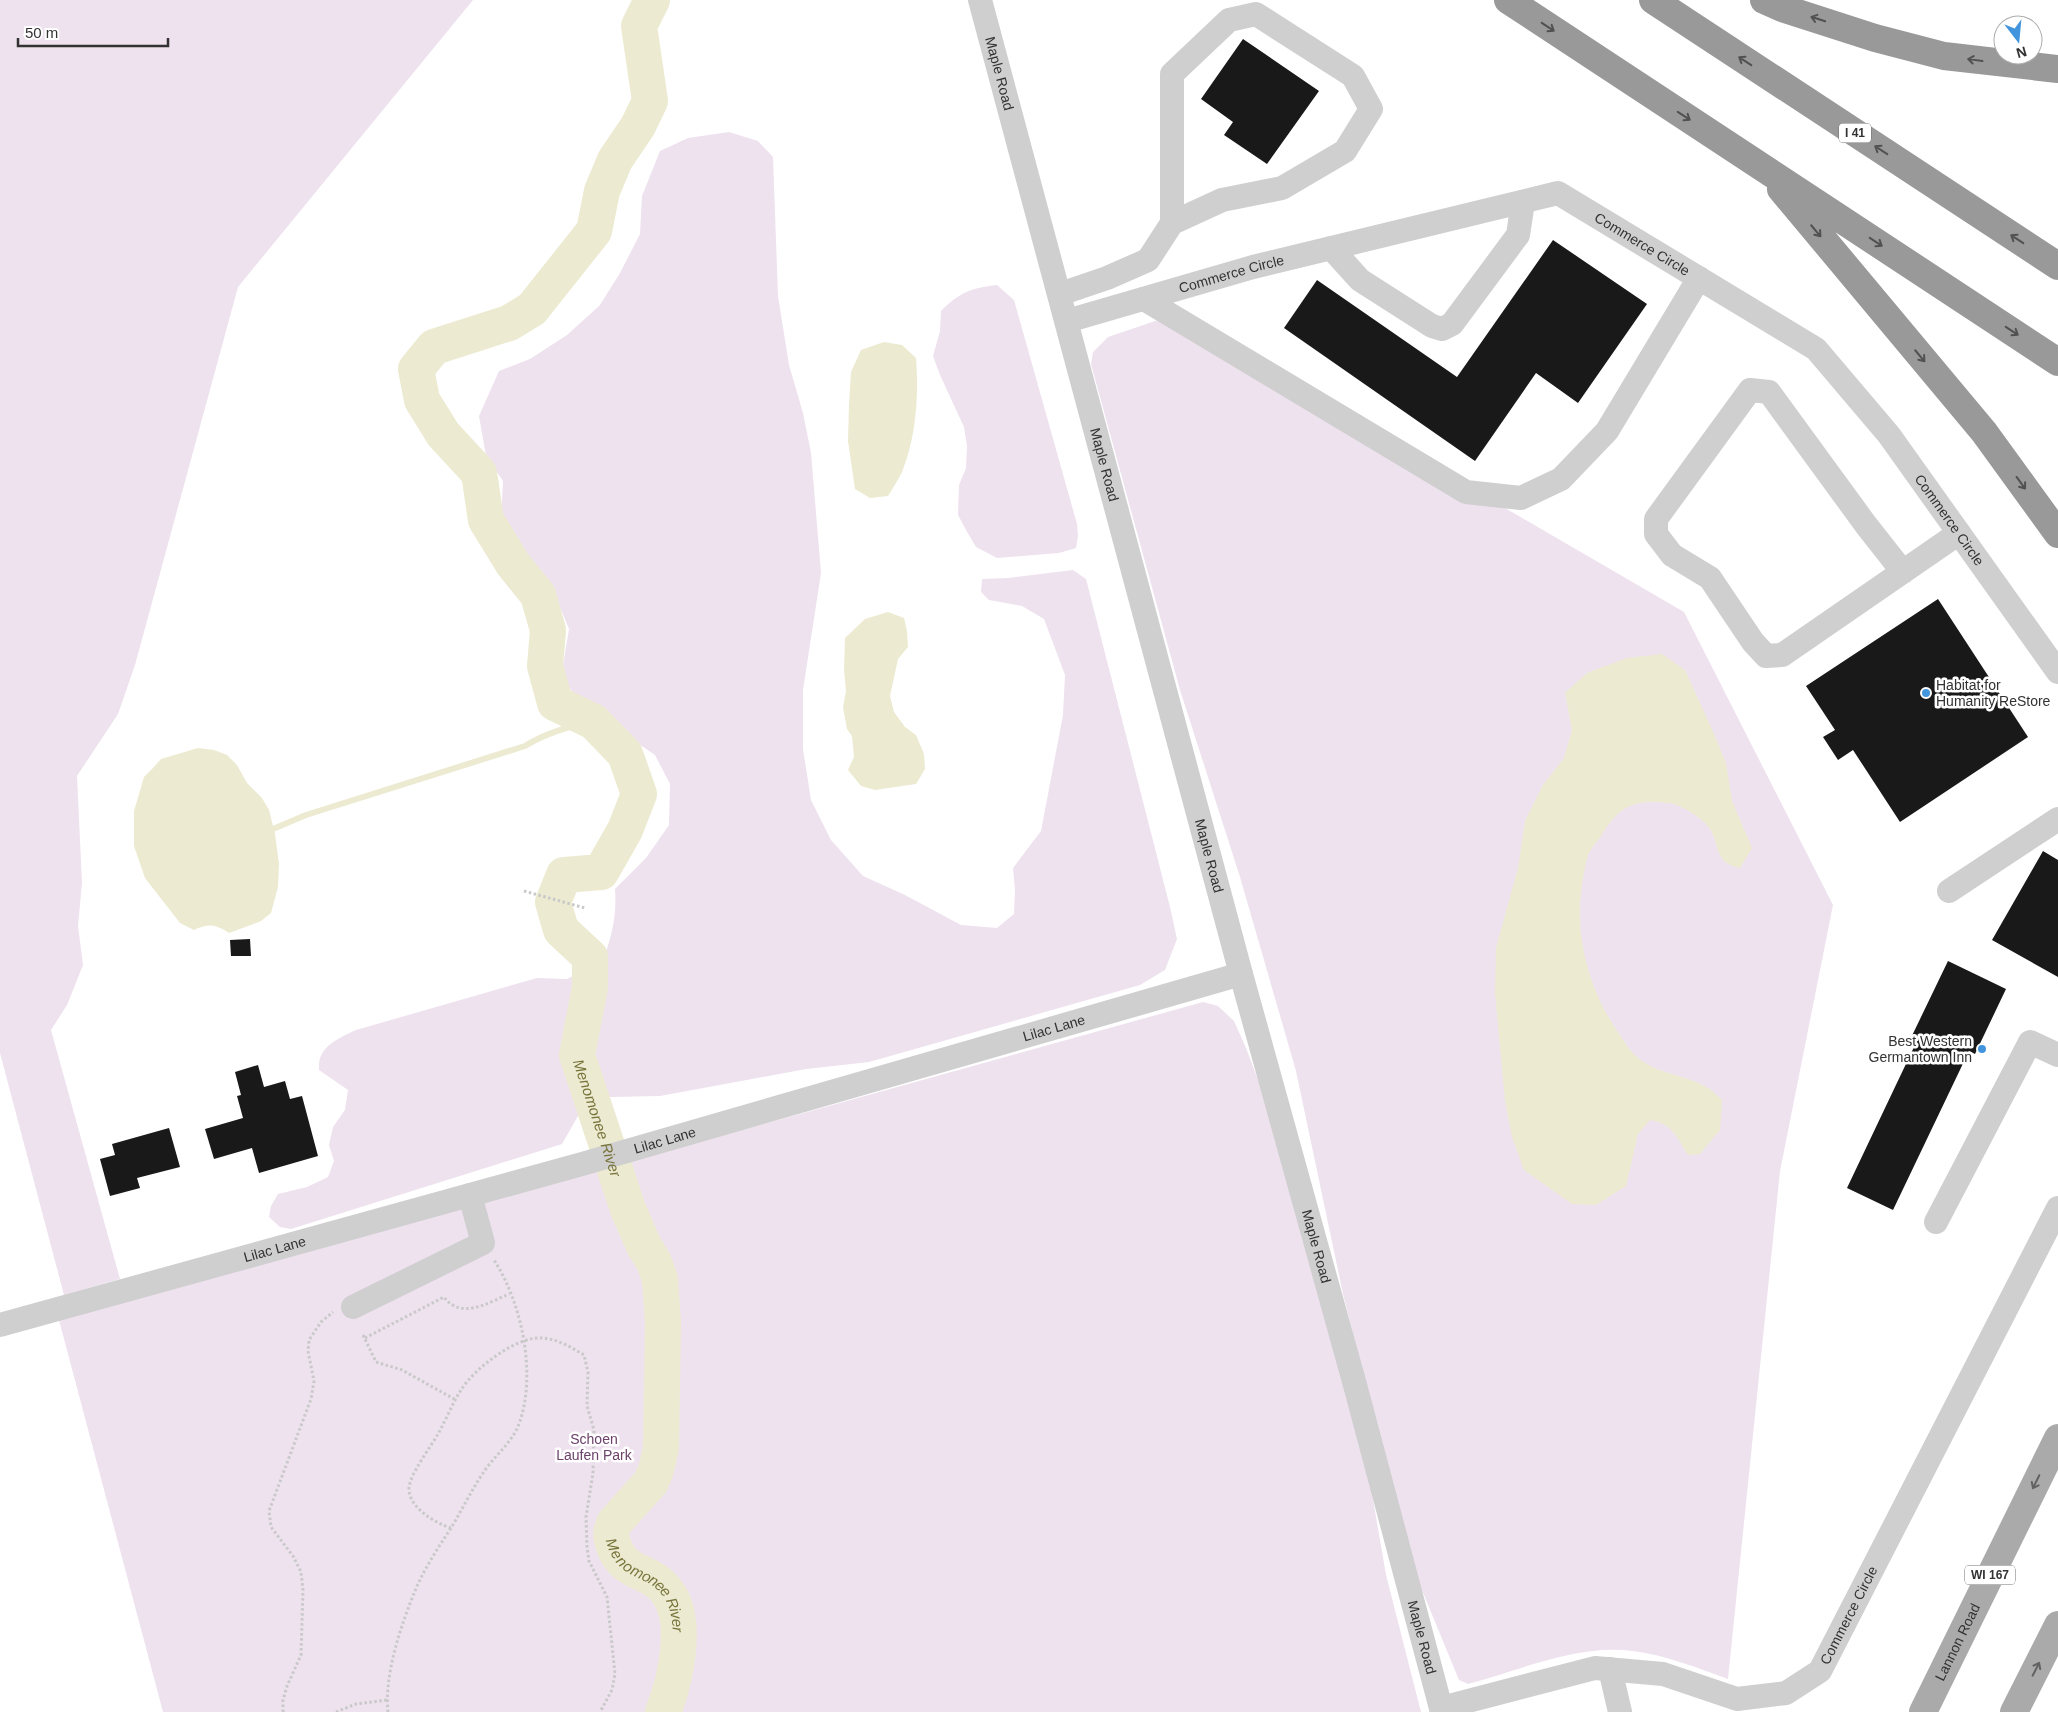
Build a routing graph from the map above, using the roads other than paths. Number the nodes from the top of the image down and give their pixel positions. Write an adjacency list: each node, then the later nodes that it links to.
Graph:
1 (980, 0): 12 (street, Maple Road)
2 (1508, 0): 6 (highway, one-way to 6)
3 (1653, 0): 10 (highway, I 41, one-way to 3)
4 (1764, 0): 5 (highway, one-way to 4)
5 (2058, 69)
6 (1762, 167): 15 (highway, one-way to 15); 17 (highway, one-way to 17)
7 (1523, 202): 9 (street, Commerce Circle); 9 (street); 11 (street, Commerce Circle)
8 (1172, 223): 8 (street); 12 (street)
9 (1331, 248): 13 (street, Commerce Circle)
10 (2058, 266)
11 (1699, 278): 13 (street); 16 (street, Commerce Circle)
12 (1060, 294): 14 (street, Maple Road)
13 (1144, 298): 14 (street, Commerce Circle)
14 (1067, 321): 22 (street, Maple Road)
15 (2058, 362)
16 (1959, 533): 18 (street); 19 (street, Commerce Circle)
17 (2058, 534)
18 (1903, 572): 18 (street)
19 (2058, 672)
20 (2055, 826): 21 (street)
21 (1949, 891)
22 (1241, 974): 24 (street, Lilac Lane); 33 (street, Maple Road)
23 (2058, 1055): 26 (street)
24 (470, 1195): 27 (street); 28 (street, Lilac Lane)
25 (2058, 1208): 32 (street, Commerce Circle)
26 (1936, 1222)
27 (345, 1309)
28 (0, 1325)
29 (2058, 1438): 35 (main road, Lannon Road / WI 167, one-way to 35)
30 (2058, 1625): 36 (main road, one-way to 30)
31 (1610, 1669): 32 (street, Commerce Circle); 33 (street, Commerce Circle); 34 (street)
32 (1777, 1703)
33 (1441, 1710)
34 (1620, 1712)
35 (1923, 1712)
36 (2014, 1712)

